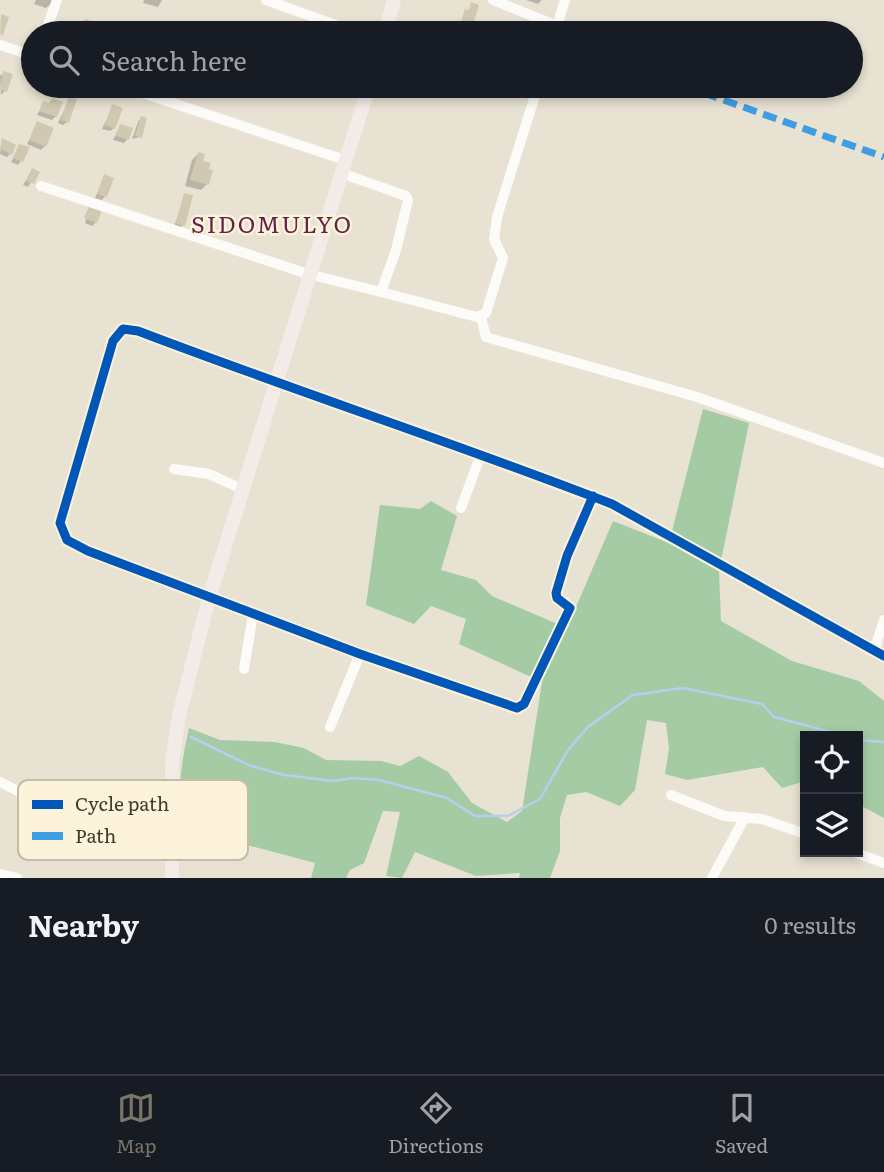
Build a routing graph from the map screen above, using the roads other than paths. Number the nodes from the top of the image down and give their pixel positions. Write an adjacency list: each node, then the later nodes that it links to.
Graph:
1 (57, 0): 6 (street)
2 (266, 0): 7 (street)
3 (394, 0): 8 (main road)
4 (493, 0): 9 (street)
5 (565, 0): 10 (street)
6 (49, 21)
7 (325, 21)
8 (388, 21)
9 (538, 21)
10 (558, 21)
11 (0, 44): 12 (street)
12 (21, 52)
13 (154, 98): 16 (street)
14 (365, 98): 16 (main road)
15 (534, 98): 20 (street)
16 (343, 167): 18 (main road); 19 (street)
17 (41, 186): 18 (street)
18 (308, 274): 19 (street); 21 (main road)
19 (381, 292): 20 (street)
20 (481, 317): 23 (street)
21 (277, 383): 22 (street); 25 (main road); 28 (street)
22 (481, 454): 26 (street); 27 (street)
23 (884, 463)
24 (174, 470): 25 (street)
25 (242, 489): 28 (main road)
26 (593, 496): 31 (street); 32 (street)
27 (461, 508)
28 (209, 598): 29 (street); 35 (main road)
29 (253, 614): 31 (street); 33 (street)
30 (884, 620): 32 (street)
31 (360, 654): 34 (street)
32 (879, 654)
33 (244, 668)
34 (330, 727)
35 (174, 780)
36 (0, 782): 37 (street)
37 (18, 791)
38 (671, 795): 39 (street)
39 (745, 817): 40 (street); 47 (street)
40 (800, 832)
41 (863, 855): 43 (street)
42 (172, 860): 46 (main road)
43 (884, 863)
44 (0, 874): 45 (street)
45 (17, 878)
46 (172, 878)
47 (712, 878)

